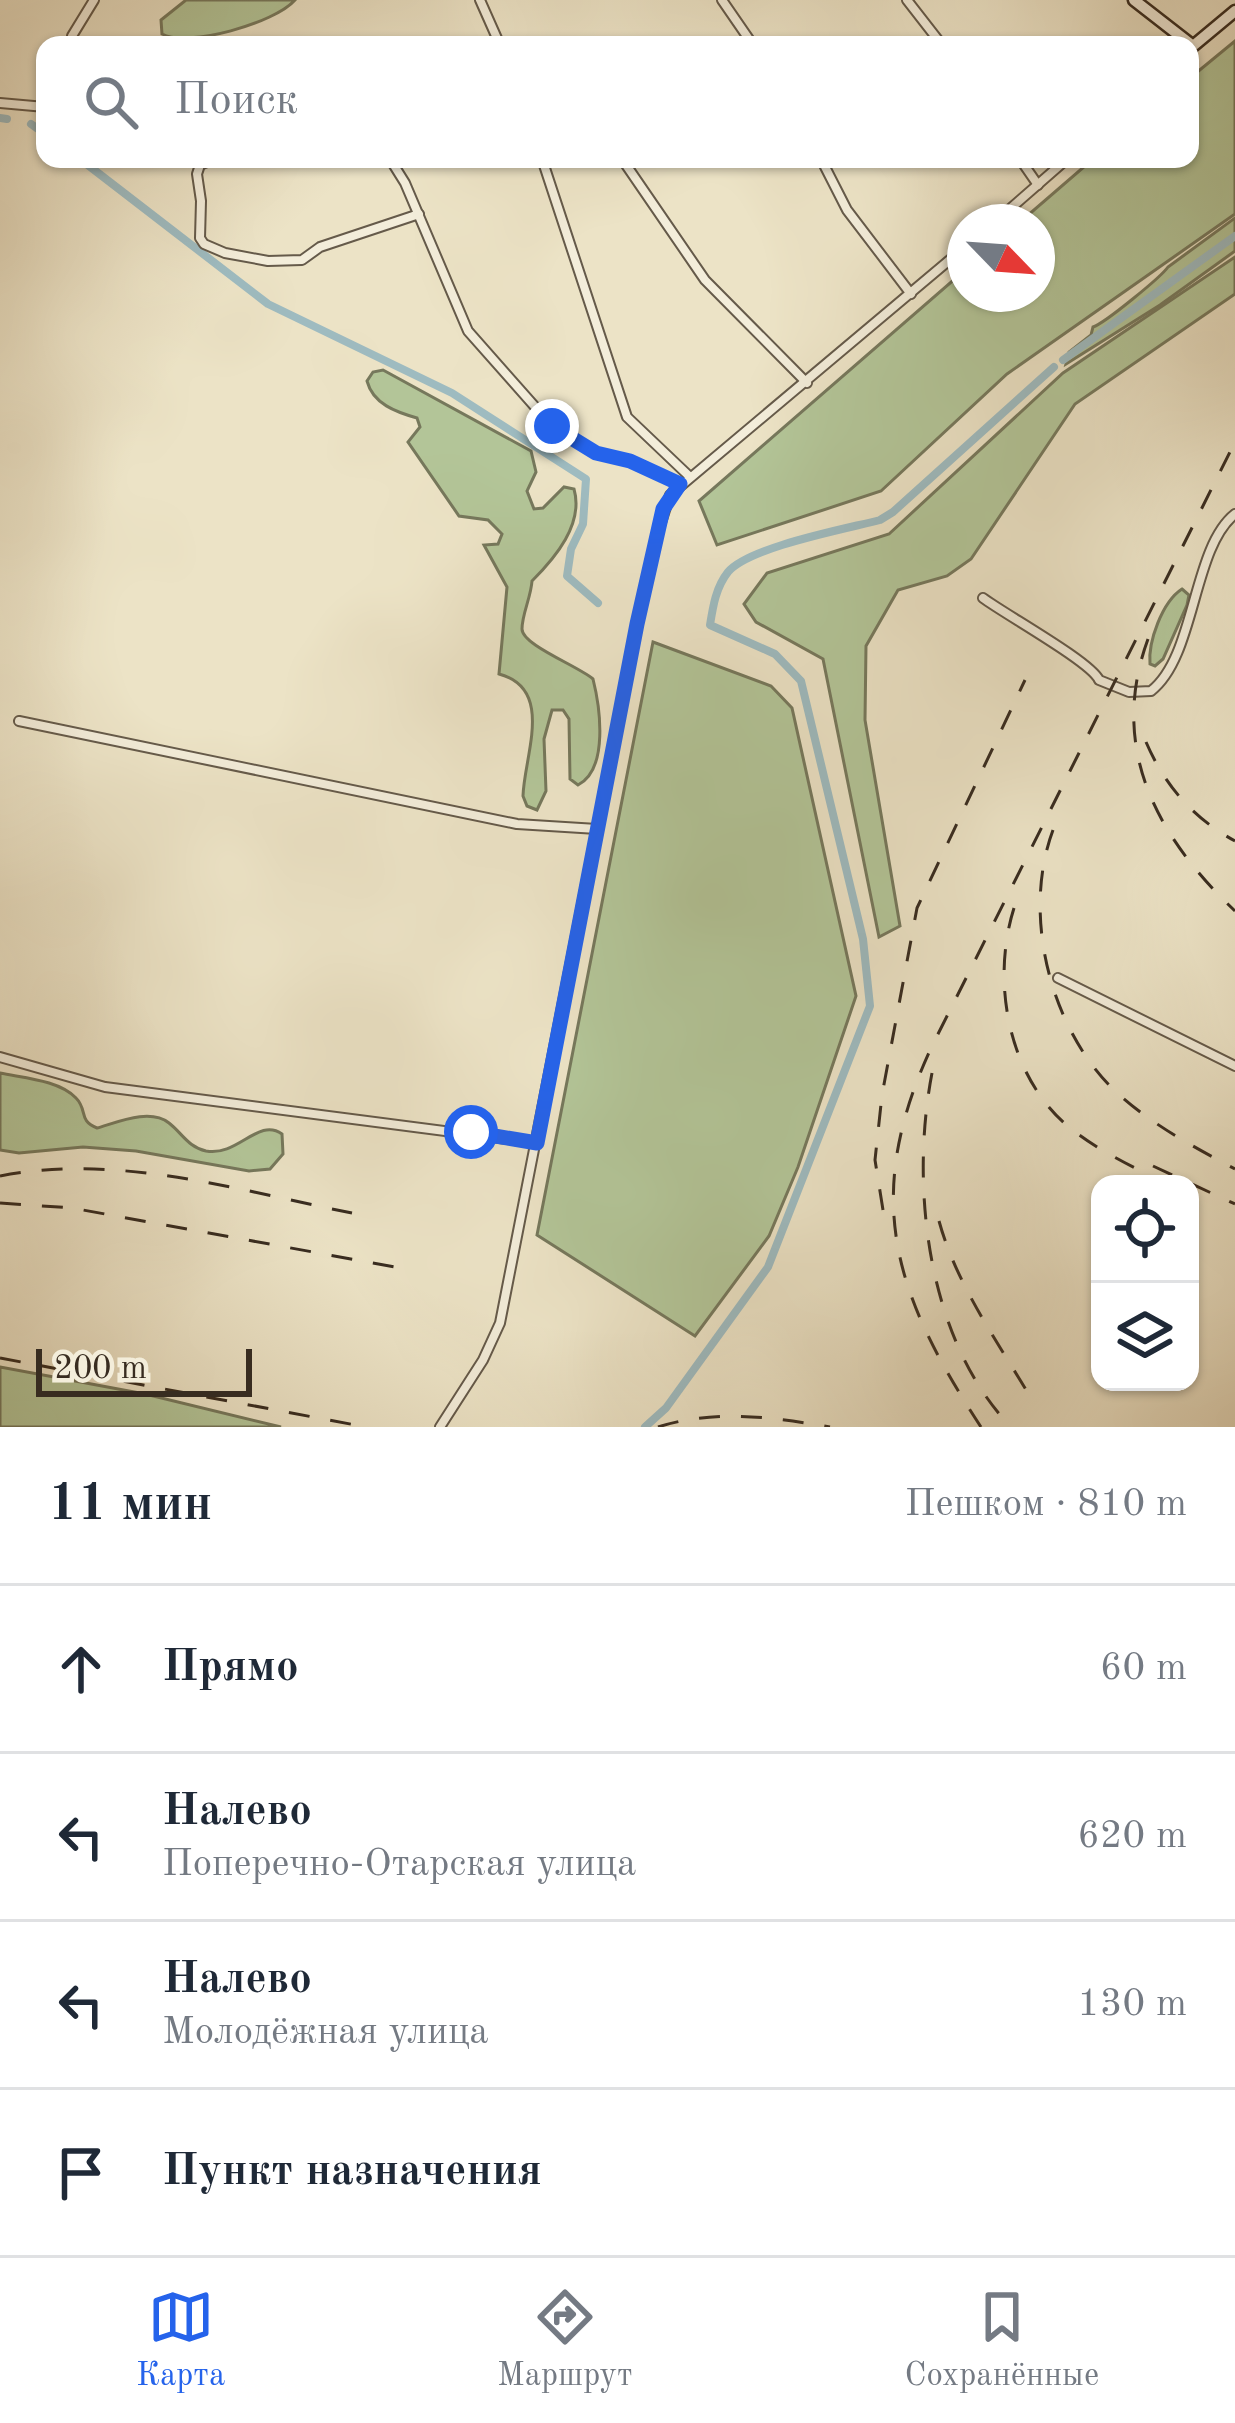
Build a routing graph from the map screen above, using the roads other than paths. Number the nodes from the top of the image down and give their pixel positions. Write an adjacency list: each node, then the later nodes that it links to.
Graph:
1 (94, 0): 7 (street)
2 (480, 0): 8 (street)
3 (722, 0): 9 (street)
4 (908, 0): 10 (street)
5 (1134, 0): 11 (street)
6 (1235, 11): 12 (street)
7 (72, 36)
8 (496, 36)
9 (747, 36)
10 (935, 36)
11 (1178, 36)
12 (1199, 41)
13 (0, 103): 14 (street)
14 (36, 106)
15 (199, 168): 24 (street)
16 (395, 168): 24 (street)
17 (545, 168): 28 (street)
18 (628, 168): 27 (street)
19 (826, 168): 26 (street)
20 (1026, 168): 22 (street)
21 (1057, 168): 22 (street)
22 (1038, 185): 23 (street)
23 (1015, 204)
24 (419, 214): 29 (street)
25 (947, 263): 26 (street)
26 (911, 294): 27 (street)
27 (807, 383): 28 (street)
28 (689, 476): 29 (street)
29 (680, 484): 33 (street)
30 (1235, 514): 31 (street)
31 (983, 598)
32 (19, 722): 33 (street)
33 (597, 829): 37 (street)
34 (1058, 978): 36 (street)
35 (0, 1057): 37 (street)
36 (1235, 1066)
37 (537, 1143): 38 (street)
38 (440, 1427)

